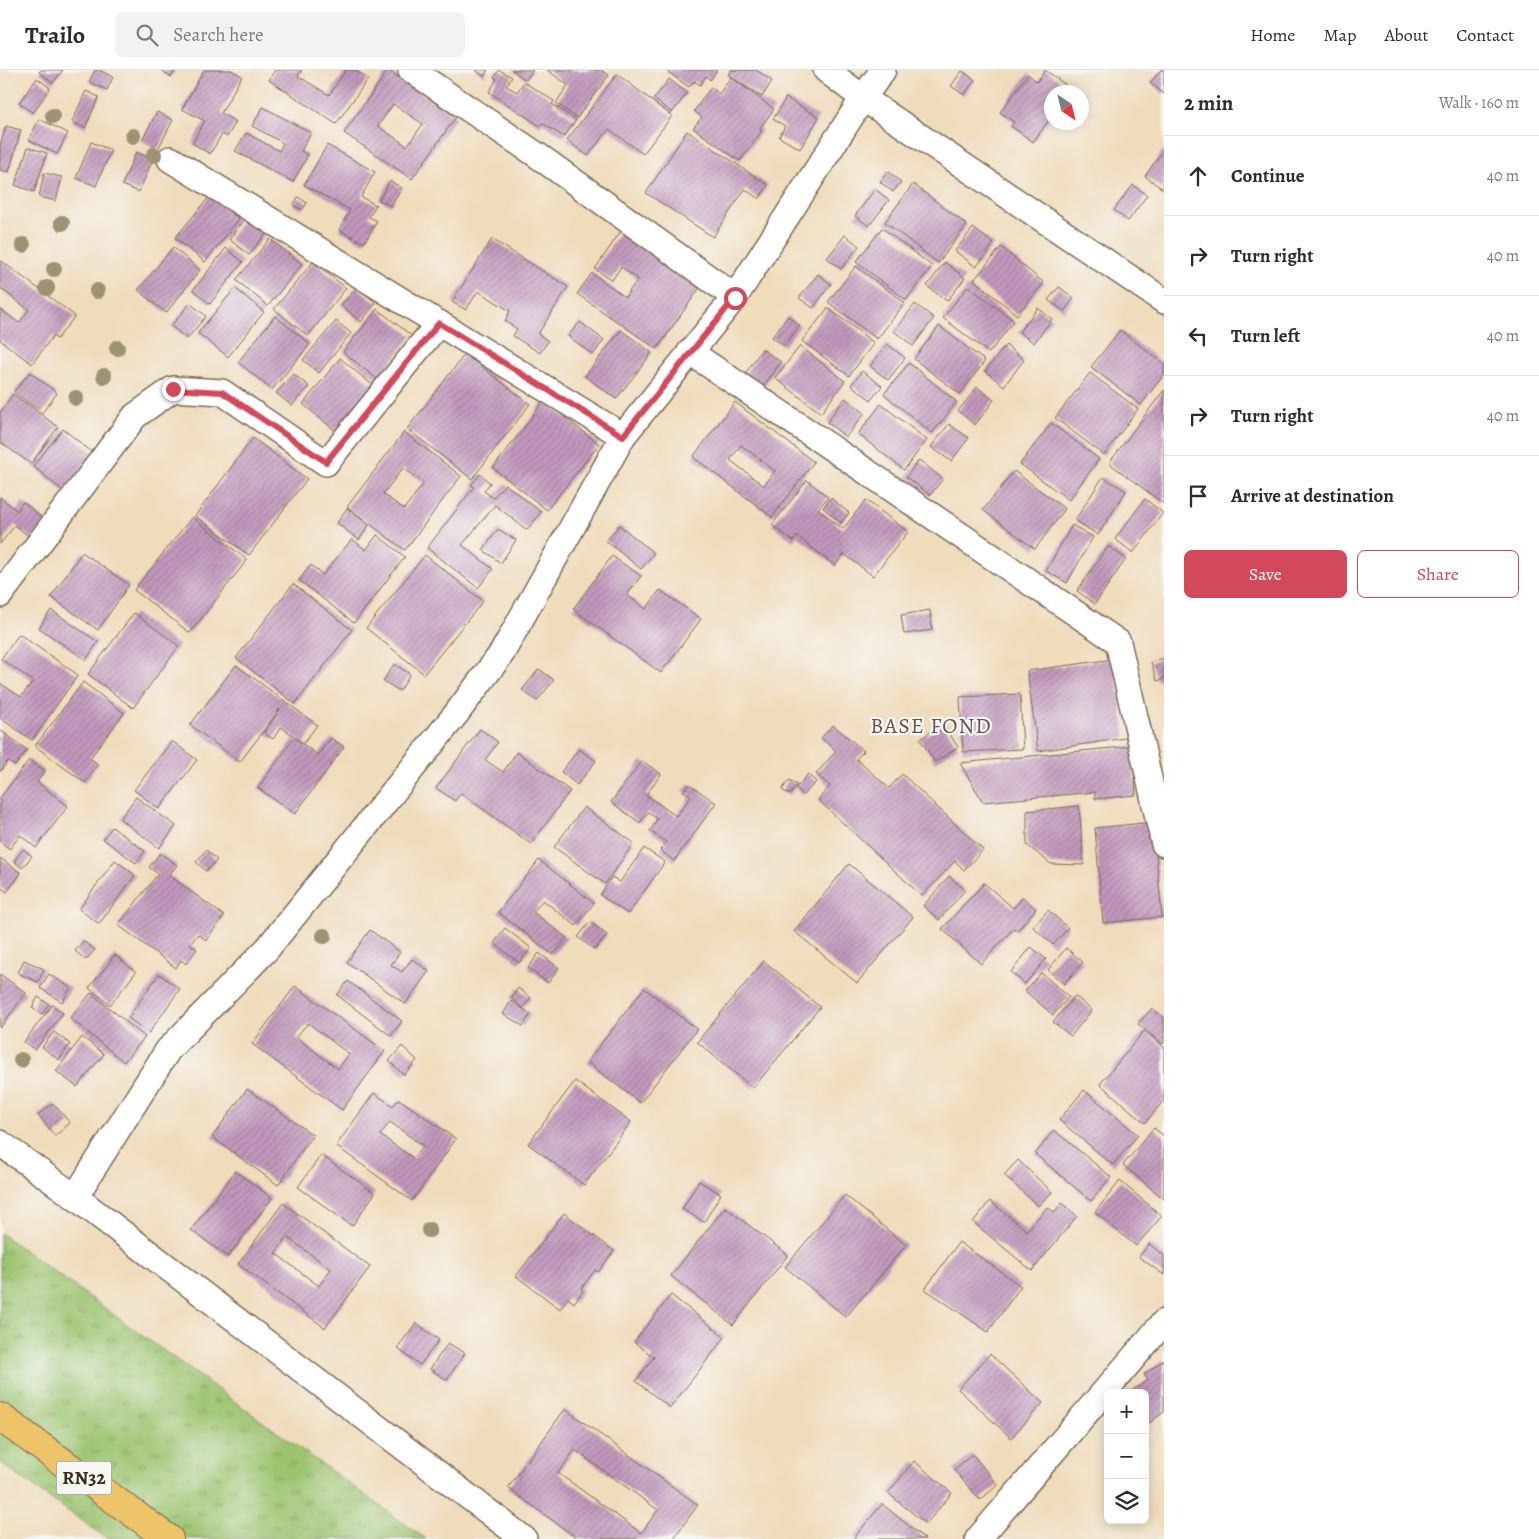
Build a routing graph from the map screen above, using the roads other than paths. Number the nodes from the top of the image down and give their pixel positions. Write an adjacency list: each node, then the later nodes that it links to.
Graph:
1 (411, 70): 6 (street)
2 (826, 70): 4 (street)
3 (883, 70): 4 (street)
4 (862, 98): 6 (street); 7 (street)
5 (170, 158): 8 (street)
6 (735, 298): 9 (street)
7 (1164, 301)
8 (439, 323): 10 (street); 11 (street)
9 (690, 352): 10 (street); 12 (street)
10 (623, 436): 14 (street)
11 (0, 595)
12 (1164, 844)
13 (0, 1143): 14 (street)
14 (75, 1197): 18 (street)
15 (1164, 1322): 19 (street)
16 (0, 1418): 17 (main road, RN32)
17 (169, 1539)
18 (524, 1539)
19 (978, 1539)

